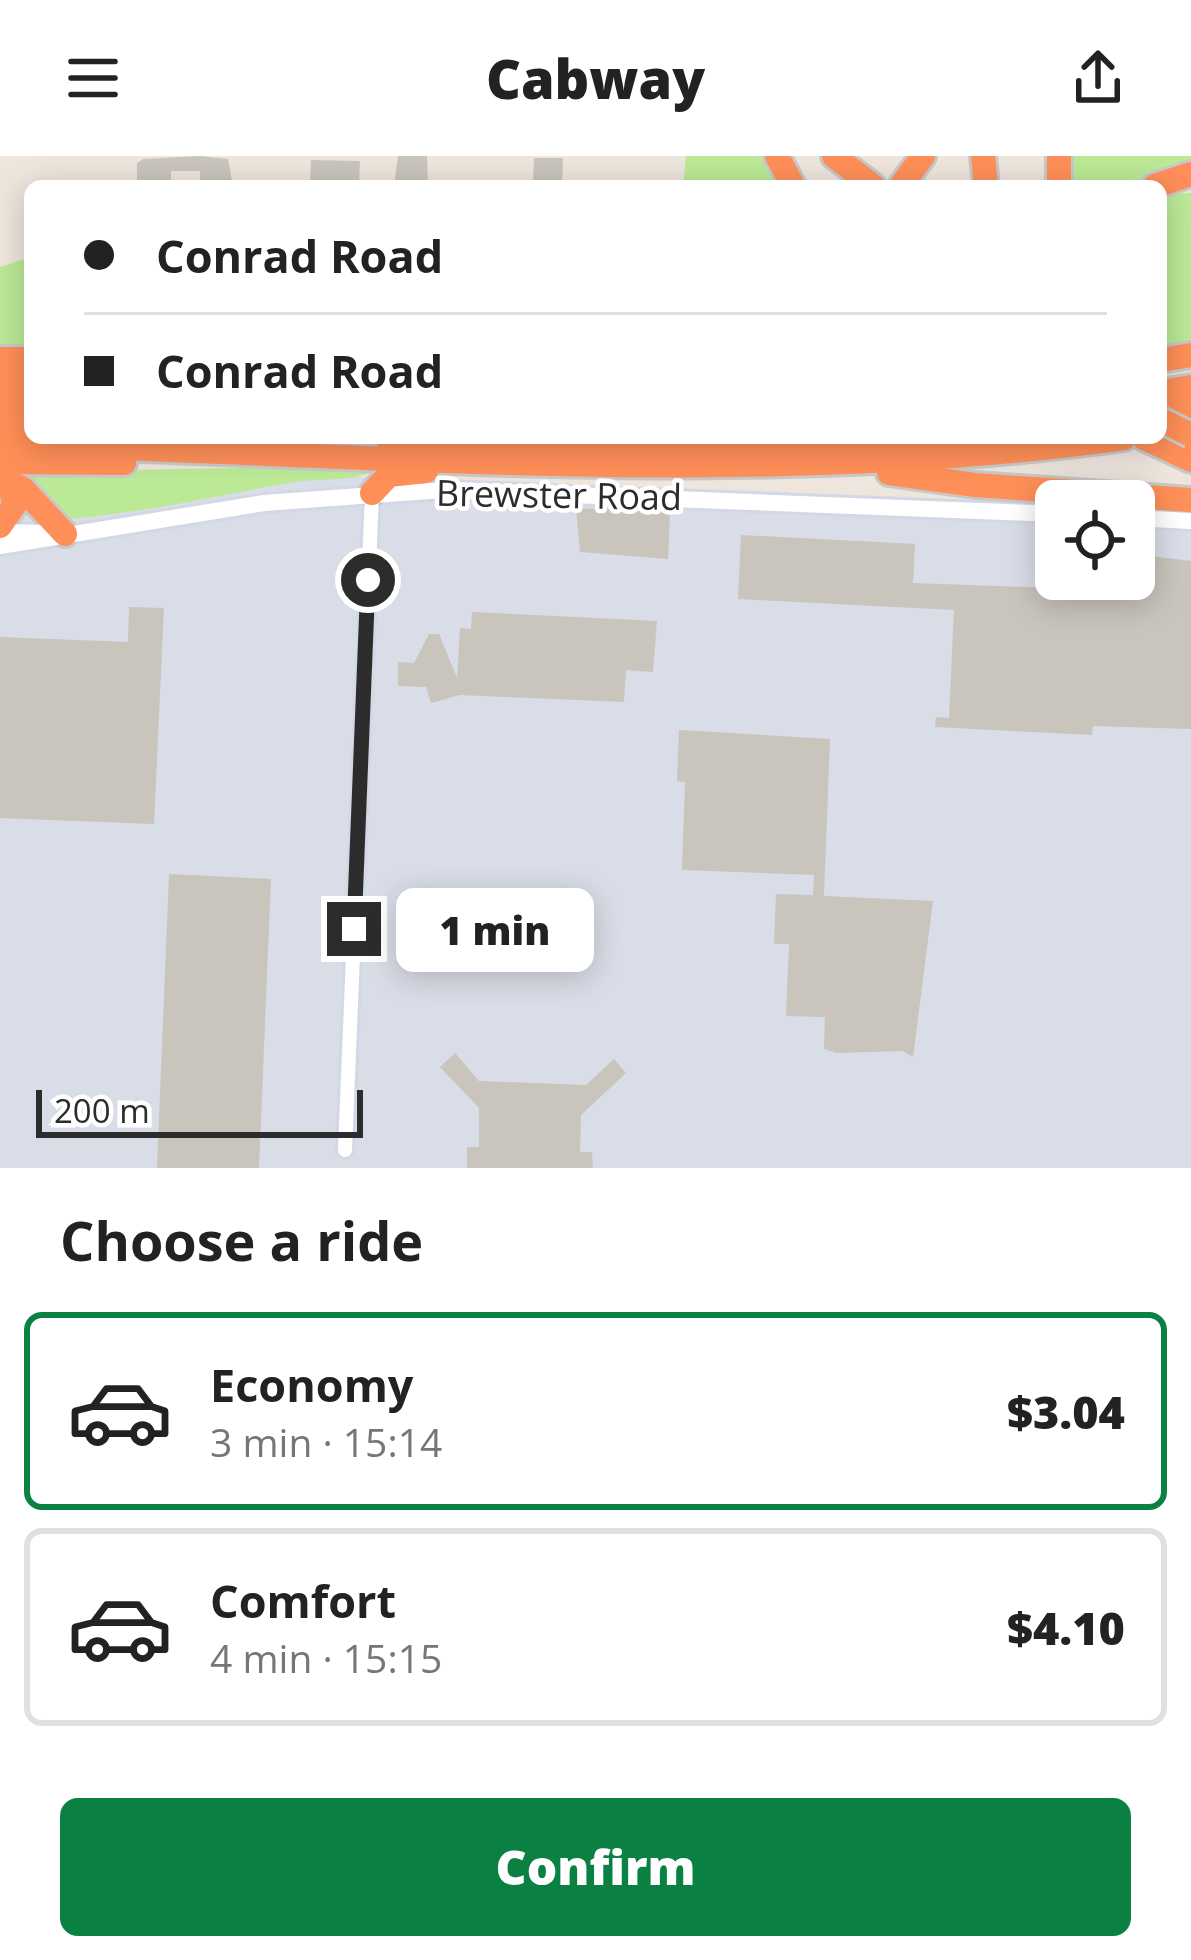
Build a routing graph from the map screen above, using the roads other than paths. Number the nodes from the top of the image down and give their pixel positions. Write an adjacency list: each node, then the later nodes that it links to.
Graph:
1 (834, 156): 2 (highway)
2 (865, 180)
3 (0, 444): 7 (highway)
4 (544, 444): 5 (highway)
5 (832, 444)
6 (1068, 444): 9 (highway)
7 (252, 451): 8 (highway); 10 (highway)
8 (571, 464): 9 (highway); 11 (highway)
9 (762, 467): 12 (highway)
10 (2, 473): 16 (highway); 17 (highway)
11 (371, 493): 13 (street, Brewster Road); 17 (street, Brewster Road); 19 (street)
12 (1191, 496)
13 (1035, 513)
14 (1155, 519): 15 (street)
15 (1191, 520)
16 (0, 529): 17 (street, Brewster Road)
17 (65, 534): 18 (street, Brewster Road)
18 (0, 546)
19 (344, 1150)

